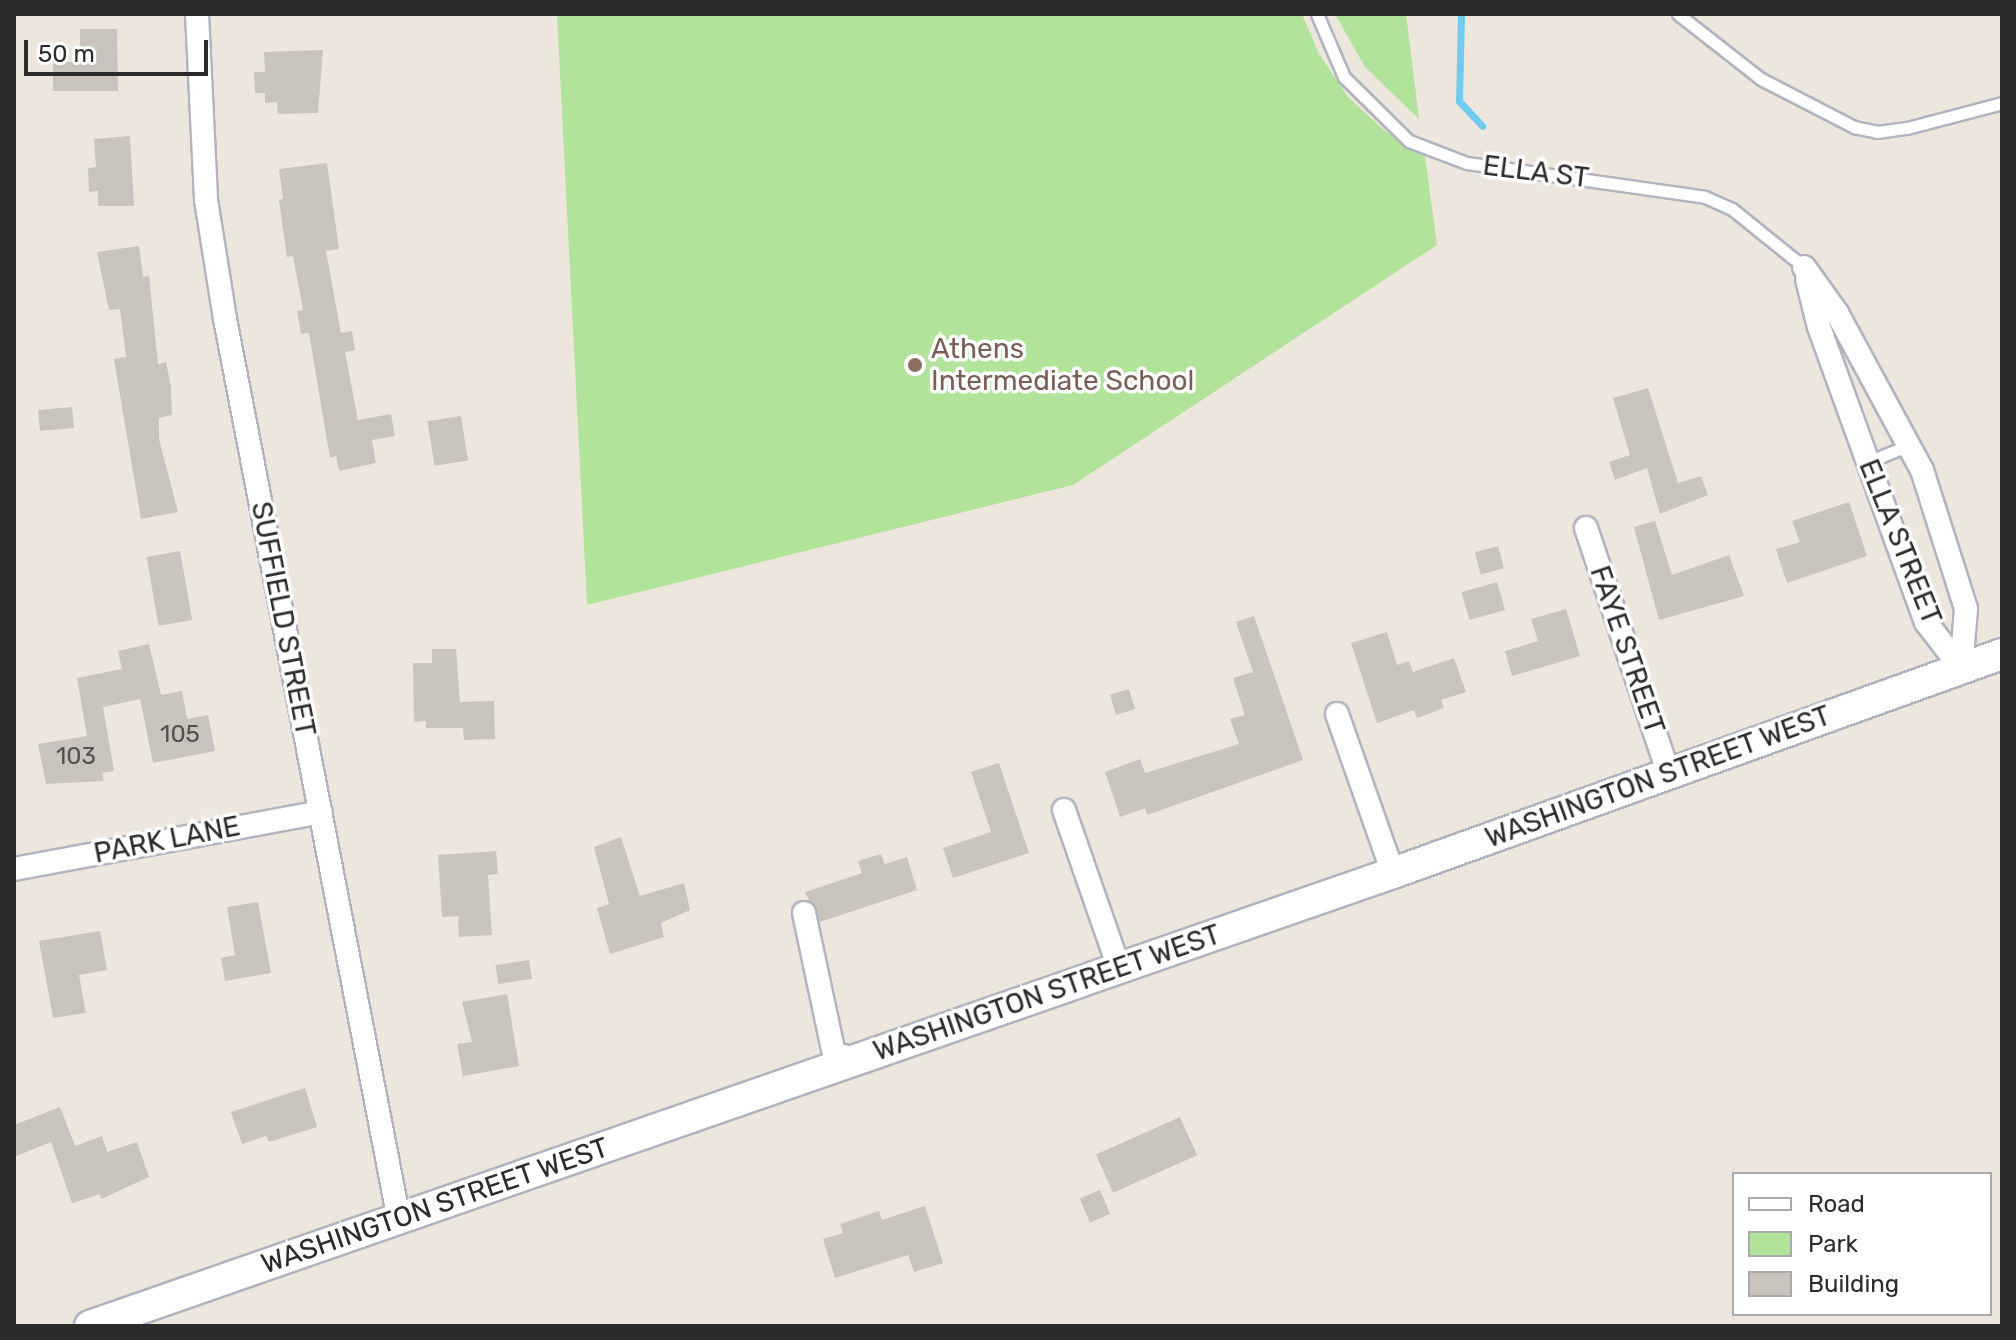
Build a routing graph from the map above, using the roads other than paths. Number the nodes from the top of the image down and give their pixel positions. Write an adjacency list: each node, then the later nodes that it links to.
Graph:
1 (197, 14): 14 (street, SUFFIELD STREET)
2 (1317, 14): 5 (lane, ELLA ST)
3 (1678, 14): 4 (lane)
4 (2002, 103)
5 (1804, 267): 6 (street, ELLA STREET); 7 (street, ELLA STREET)
6 (1910, 445): 7 (lane); 10 (street, ELLA STREET)
7 (1868, 462): 10 (street, ELLA STREET)
8 (1586, 528): 12 (street, FAYE STREET)
9 (2002, 654): 10 (street, WASHINGTON STREET WEST)
10 (1961, 668): 12 (street, WASHINGTON STREET WEST)
11 (1337, 714): 16 (street)
12 (1668, 772): 16 (street, WASHINGTON STREET WEST)
13 (1064, 810): 18 (street)
14 (321, 812): 15 (street, PARK LANE); 20 (street, SUFFIELD STREET)
15 (14, 869)
16 (1393, 873): 18 (street, WASHINGTON STREET WEST)
17 (804, 913): 19 (street)
18 (1119, 968): 19 (street, WASHINGTON STREET WEST)
19 (858, 1059): 20 (street, WASHINGTON STREET WEST)
20 (399, 1220): 21 (street, WASHINGTON STREET WEST)
21 (90, 1326)

